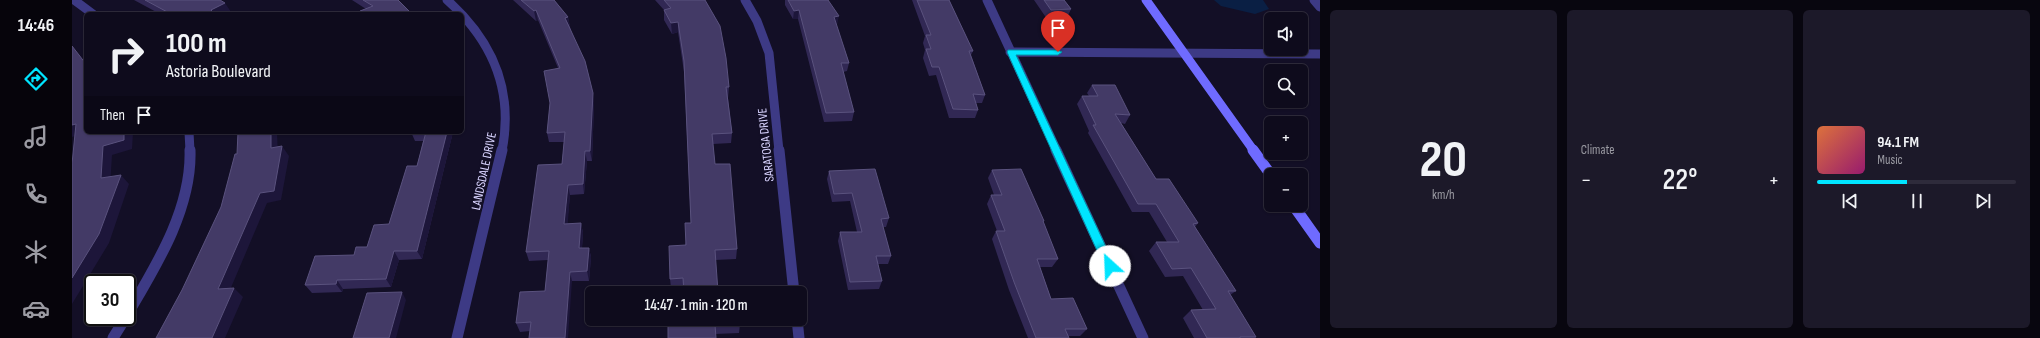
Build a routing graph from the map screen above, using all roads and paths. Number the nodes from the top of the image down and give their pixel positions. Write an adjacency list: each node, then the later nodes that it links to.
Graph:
1 (74, 0): 8 (street)
2 (448, 0): 9 (street, LANDSDALE DRIVE)
3 (745, 0): 18 (street, SARATOGA DRIVE)
4 (987, 0): 11 (street)
5 (1146, 0): 12 (main road)
6 (1314, 0): 7 (street)
7 (1320, 7)
8 (90, 12)
9 (463, 12)
10 (464, 13): 23 (street, LANDSDALE DRIVE)
11 (1010, 52): 12 (street); 25 (street)
12 (1184, 53): 13 (street); 15 (main road)
13 (1320, 54)
14 (189, 134): 19 (street)
15 (1266, 168)
16 (1298, 212): 17 (main road)
17 (1320, 243)
18 (793, 286)
19 (136, 299)
20 (120, 326): 22 (street)
21 (798, 326): 24 (street)
22 (113, 338)
23 (457, 338)
24 (799, 338)
25 (1143, 338)

